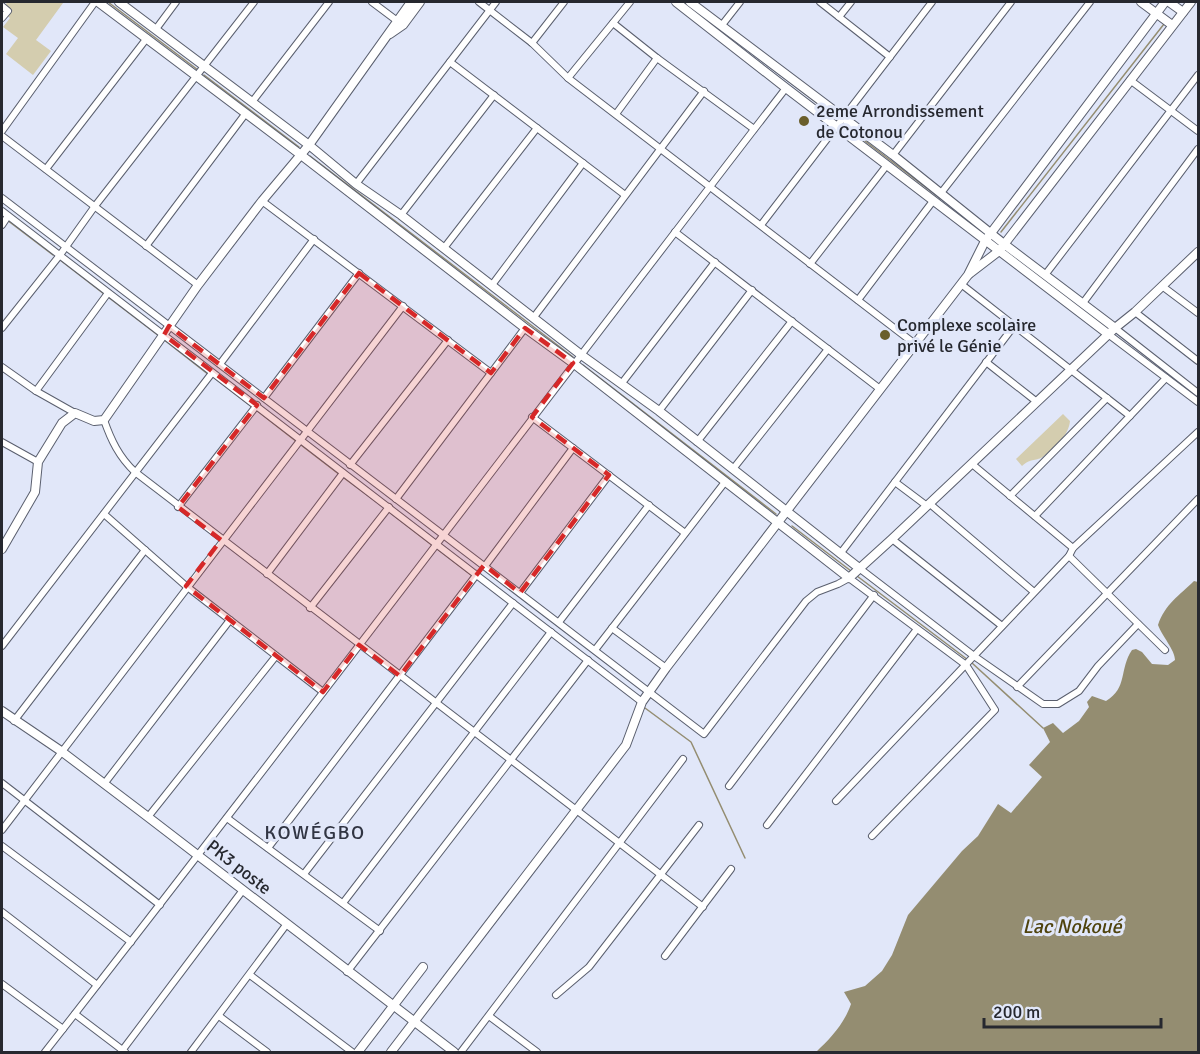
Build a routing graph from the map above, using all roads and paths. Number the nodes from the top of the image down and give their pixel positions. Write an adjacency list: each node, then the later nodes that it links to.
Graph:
1 (96, 2): 35 (street); 56 (street)
2 (119, 2): 34 (street)
3 (176, 2): 34 (street)
4 (254, 2): 40 (street)
5 (329, 2): 48 (street)
6 (372, 2): 30 (street)
7 (411, 2): 30 (street)
8 (420, 2): 30 (street)
9 (479, 2): 25 (street)
10 (496, 2): 25 (street)
11 (564, 2): 36 (street)
12 (630, 2): 31 (street)
13 (676, 2): 45 (street)
14 (690, 2): 32 (street)
15 (740, 2): 32 (street)
16 (820, 2): 28 (street)
17 (851, 2): 28 (street)
18 (932, 2): 37 (street)
19 (1011, 2): 63 (street)
20 (1090, 2): 69 (street)
21 (1141, 2): 27 (street)
22 (1167, 2): 26 (street); 27 (street)
23 (1191, 2): 26 (street)
24 (2, 6): 29 (street)
25 (490, 9): 36 (street); 39 (street)
26 (1183, 12): 33 (street)
27 (1156, 13): 33 (street); 81 (street)
28 (839, 17): 37 (street)
29 (2, 18)
30 (399, 22): 59 (street)
31 (613, 23): 38 (street); 43 (street)
32 (722, 25): 52 (street)
33 (1172, 25): 44 (street)
34 (156, 29): 40 (street)
35 (147, 38): 42 (street); 66 (street)
36 (532, 43): 43 (street)
37 (890, 57): 52 (street)
38 (657, 58): 46 (street); 51 (street)
39 (450, 62): 47 (street); 67 (street)
40 (204, 66): 42 (street); 48 (street)
41 (1198, 75): 49 (street)
42 (196, 76): 50 (street); 74 (street)
43 (568, 78): 51 (street)
44 (1130, 80): 49 (street); 86 (street)
45 (786, 88): 53 (street); 55 (street)
46 (704, 91): 55 (street); 60 (street)
47 (494, 95): 54 (street); 76 (street)
48 (252, 102): 59 (street)
49 (1171, 111): 57 (street); 93 (street)
50 (246, 113): 62 (street); 83 (street)
51 (616, 114): 60 (street)
52 (842, 117): 53 (street); 63 (street)
53 (835, 126): 65 (street); 79 (street)
54 (537, 128): 64 (street); 85 (street)
55 (754, 129): 68 (street)
56 (2, 131)
57 (1198, 131)
58 (2, 136): 66 (street)
59 (309, 145): 62 (street); 67 (street)
60 (660, 149): 68 (street); 70 (street)
61 (1198, 152): 101 (street)
62 (302, 155): 72 (street); 110 (street)
63 (893, 156): 69 (street)
64 (583, 163): 70 (street); 96 (street)
65 (887, 165): 73 (street); 90 (street)
66 (46, 169): 74 (street)
67 (356, 184): 76 (street)
68 (710, 186): 79 (street); 80 (street)
69 (941, 193): 81 (street)
70 (625, 195): 105 (street)
71 (2, 198): 84 (street)
72 (262, 201): 82 (street); 95 (street)
73 (933, 201): 81 (street); 100 (street)
74 (95, 206): 83 (street); 84 (street)
75 (2, 211): 77 (street)
76 (401, 215): 85 (street)
77 (8, 216): 78 (street); 88 (street)
78 (2, 225)
79 (760, 225): 90 (street)
80 (675, 232): 89 (street); 116 (street)
81 (988, 237): 86 (street); 92 (street)
82 (314, 239): 91 (street); 120 (street)
83 (146, 246): 95 (street)
84 (66, 247): 88 (street); 107 (street)
85 (444, 248): 96 (street)
86 (1001, 248): 92 (street); 93 (street); 111 (street)
87 (1198, 253): 97 (street)
88 (60, 255): 99 (street); 109 (street)
89 (715, 262): 98 (street); 126 (street)
90 (810, 264): 100 (street)
91 (360, 273): 102 (street); 130 (street)
92 (969, 275): 94 (street)
93 (1045, 275): 101 (street)
94 (961, 284): 108 (street); 114 (street)
95 (198, 285): 107 (street)
96 (492, 285): 105 (street)
97 (1162, 286): 103 (street); 104 (street)
98 (752, 290): 106 (street); 135 (street)
99 (108, 293): 112 (street); 128 (street)
100 (858, 300): 114 (street)
101 (1083, 303): 111 (street)
102 (403, 306): 113 (street); 140 (street)
103 (1135, 312): 111 (street); 117 (street)
104 (1198, 313)
105 (534, 317): 116 (street)
106 (792, 321): 115 (street); 144 (street)
107 (169, 326): 112 (street); 120 (street)
108 (1014, 326): 118 (street); 122 (street)
109 (2, 328)
110 (525, 328): 119 (street); 124 (street)
111 (1111, 331): 122 (street); 125 (street); 129 (street)
112 (164, 335): 123 (street); 139 (street)
113 (448, 340): 124 (street); 148 (street)
114 (915, 344): 127 (street)
115 (828, 349): 127 (street); 150 (street)
116 (580, 354): 119 (street); 126 (street)
117 (1198, 361)
118 (986, 362): 132 (street); 156 (street)
119 (573, 363): 138 (street); 155 (street)
120 (220, 364): 130 (street)
121 (2, 367): 128 (street)
122 (1070, 370): 131 (street); 132 (street)
123 (212, 373): 134 (street); 151 (street)
124 (491, 373): 158 (street)
125 (1166, 378): 133 (street); 137 (street)
126 (622, 383): 135 (street)
127 (880, 388): 164 (street)
128 (36, 391): 136 (street)
129 (1198, 393)
130 (264, 398): 140 (street)
131 (1107, 398): 137 (street); 157 (street)
132 (1037, 402): 147 (street)
133 (1198, 402)
134 (257, 405): 142 (street); 162 (street)
135 (659, 411): 144 (street)
136 (75, 413): 139 (street); 146 (street)
137 (1130, 416): 166 (street)
138 (532, 417): 145 (street); 169 (street)
139 (104, 420): 151 (street)
140 (307, 431): 142 (street); 148 (street)
141 (1198, 432): 173 (street)
142 (300, 440): 152 (street); 171 (street)
143 (2, 442): 146 (street)
144 (697, 442): 150 (street)
145 (573, 448): 153 (street); 178 (street)
146 (38, 462): 174 (street)
147 (972, 464): 157 (street); 161 (street)
148 (350, 465): 149 (street)
149 (357, 469): 154 (street); 158 (street)
150 (733, 469): 164 (street)
151 (135, 472): 162 (street); 165 (street)
152 (343, 473): 154 (street); 180 (street)
153 (609, 475): 160 (street); 185 (street)
154 (350, 479): 163 (street)
155 (725, 482): 167 (street); 168 (street)
156 (895, 482): 161 (street); 176 (street)
157 (1010, 496): 166 (street)
158 (396, 499): 169 (street)
159 (1198, 499): 186 (street)
160 (649, 505): 168 (street); 191 (street)
161 (928, 505): 170 (street); 184 (street)
162 (178, 507): 171 (street)
163 (388, 507): 172 (street); 189 (street)
164 (785, 511): 167 (street); 176 (street)
165 (104, 514): 175 (street); 198 (street)
166 (1035, 516): 173 (street)
167 (777, 521): 182 (street); 205 (street)
168 (685, 533): 194 (street)
169 (443, 535): 172 (street); 178 (street)
170 (892, 539): 179 (street); 193 (street)
171 (221, 540): 180 (street); 183 (street)
172 (436, 544): 181 (street); 197 (street)
173 (1073, 548): 177 (street)
174 (2, 549)
175 (145, 550): 183 (street); 213 (street)
176 (840, 554): 179 (street)
177 (1069, 556): 184 (street); 186 (street)
178 (485, 566): 185 (street)
179 (859, 568): 182 (street); 202 (street)
180 (267, 574): 189 (street)
181 (477, 574): 188 (street); 206 (street)
182 (849, 578): 187 (street); 209 (street)
183 (186, 586): 190 (street); 215 (street)
184 (1034, 592): 193 (street)
185 (520, 593): 191 (street)
186 (1107, 593): 192 (street); 207 (street)
187 (873, 596): 195 (street); 220 (street)
188 (513, 603): 196 (street); 211 (street)
189 (310, 608): 197 (street)
190 (230, 620): 201 (street); 219 (street)
191 (559, 622): 199 (street)
192 (1138, 624): 200 (street); 207 (street)
193 (1002, 626): 202 (street)
194 (612, 628): 199 (street); 205 (street)
195 (917, 629): 204 (street); 227 (street)
196 (551, 632): 203 (street); 214 (street)
197 (359, 645): 206 (street); 208 (street)
198 (2, 646)
199 (595, 650): 209 (street)
200 (1166, 650)
201 (276, 656): 208 (street); 224 (street)
202 (974, 656): 204 (street); 207 (street)
203 (588, 660): 210 (street); 217 (street)
204 (966, 665): 222 (street); 229 (street)
205 (666, 668): 209 (street)
206 (400, 676): 211 (street); 232 (street)
207 (1017, 687)
208 (323, 692): 225 (street)
209 (649, 692): 210 (street)
210 (642, 702): 223 (street)
211 (435, 703): 214 (street); 235 (street)
212 (2, 711): 213 (street, PK3 poste)
213 (14, 721): 215 (street, PK3 poste)
214 (473, 732): 217 (street); 238 (street)
215 (61, 751): 219 (street, PK3 poste); 221 (street)
216 (683, 759): 230 (street)
217 (510, 760): 223 (street); 243 (street)
218 (2, 783): 221 (street)
219 (104, 784): 224 (street, PK3 poste)
220 (729, 786)
221 (24, 801): 228 (street); 239 (street)
222 (836, 801)
223 (576, 810): 230 (street); 256 (street)
224 (148, 817): 233 (street, PK3 poste)
225 (227, 818): 232 (street); 233 (street)
226 (699, 825): 236 (street)
227 (767, 825)
228 (2, 830)
229 (872, 837)
230 (619, 843): 236 (street); 255 (street)
231 (2, 846): 244 (street)
232 (268, 848): 235 (street)
233 (198, 856): 237 (street, PK3 poste); 239 (street)
234 (731, 869): 240 (street)
235 (303, 874): 238 (street)
236 (661, 875): 240 (street); 251 (street)
237 (243, 890): 242 (street, PK3 poste); 258 (street)
238 (343, 903): 243 (street)
239 (160, 904): 244 (street)
240 (703, 907): 245 (street)
241 (2, 912): 250 (street)
242 (286, 925): 247 (street, PK3 poste); 248 (street)
243 (380, 931): 247 (street)
244 (131, 942): 250 (street)
245 (665, 956)
246 (423, 967): 252 (street)
247 (347, 972): 252 (street, PK3 poste)
248 (250, 975): 254 (street); 262 (street)
249 (2, 984): 257 (street)
250 (97, 985): 253 (street)
251 (556, 995)
252 (393, 1005): 256 (street, PK3 poste); 263 (street)
253 (75, 1014): 257 (street); 258 (street)
254 (219, 1016): 260 (street); 261 (street)
255 (489, 1016): 266 (street); 267 (street)
256 (415, 1022): 264 (street); 265 (street, PK3 poste)
257 (63, 1029): 259 (street)
258 (123, 1052)
259 (45, 1053)
260 (191, 1053)
261 (267, 1053)
262 (352, 1053)
263 (358, 1053)
264 (391, 1053)
265 (453, 1053)
266 (461, 1053)
267 (537, 1053)

